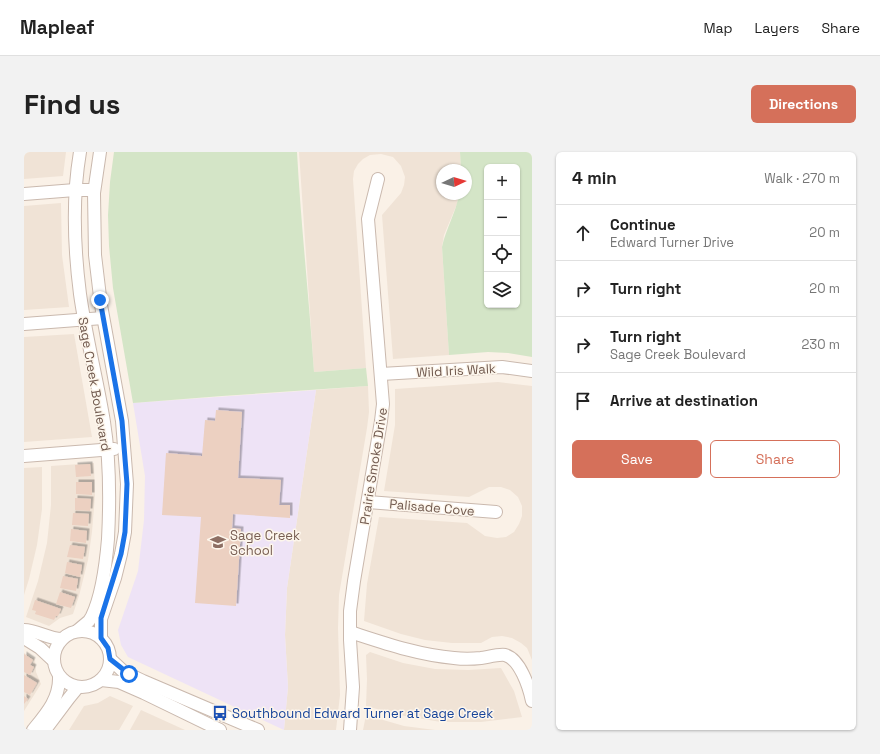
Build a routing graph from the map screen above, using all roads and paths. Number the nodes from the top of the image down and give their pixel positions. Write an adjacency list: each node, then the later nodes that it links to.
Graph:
1 (80, 152): 4 (street, Sage Creek Boulevard)
2 (100, 152): 5 (street, Sage Creek Boulevard)
3 (378, 179): 11 (street, Prairie Smoke Drive)
4 (75, 190): 5 (street); 6 (street); 8 (street, Sage Creek Boulevard)
5 (94, 190): 7 (street, Sage Creek Boulevard)
6 (24, 194)
7 (103, 318): 8 (street); 12 (street, Sage Creek Boulevard)
8 (84, 320): 9 (street); 13 (street, Sage Creek Boulevard)
9 (24, 324)
10 (532, 371): 11 (street, Wild Iris Walk)
11 (381, 374): 15 (street, Prairie Smoke Drive)
12 (125, 449): 13 (street); 21 (street, Sage Creek Boulevard)
13 (107, 450): 14 (street); 18 (street, Sage Creek Boulevard)
14 (24, 456)
15 (368, 502): 16 (street, Palisade Cove); 19 (street, Prairie Smoke Drive)
16 (496, 512)
17 (24, 630): 22 (street)
18 (77, 631): 21 (street); 22 (street)
19 (350, 632): 28 (street); 33 (street, Prairie Smoke Drive)
20 (24, 638): 24 (street)
21 (101, 638): 23 (street)
22 (62, 639): 24 (street)
23 (110, 659): 26 (street); 32 (street)
24 (54, 661): 25 (street)
25 (60, 676): 27 (street); 30 (street)
26 (101, 680): 27 (street); 29 (street)
27 (78, 687): 31 (street)
28 (532, 701)
29 (215, 727)
30 (33, 730)
31 (45, 730)
32 (258, 730)
33 (350, 730)

